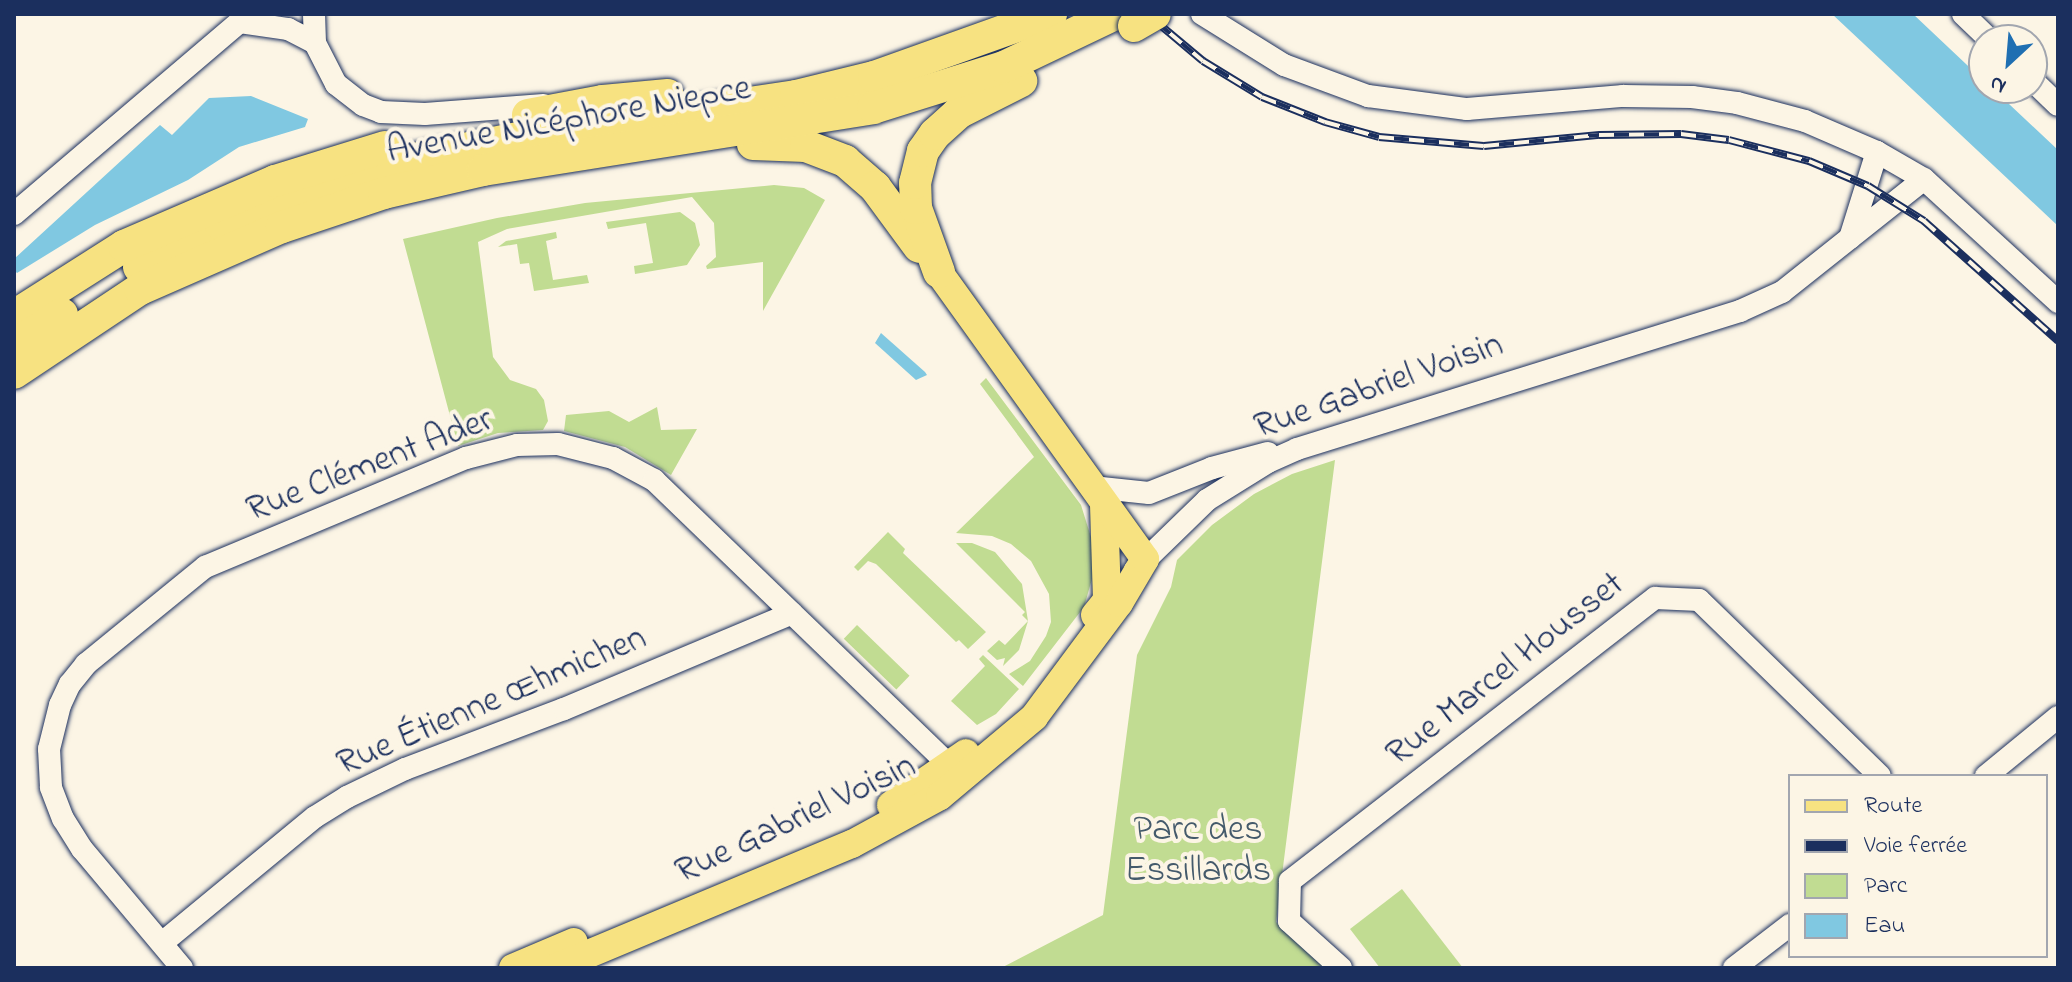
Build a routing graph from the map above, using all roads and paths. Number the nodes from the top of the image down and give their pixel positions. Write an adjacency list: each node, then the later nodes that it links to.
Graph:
1 (314, 14): 6 (street)
2 (1051, 14): 7 (highway, Avenue Nicéphore Niepce)
3 (1202, 14): 10 (street)
4 (240, 17): 6 (street); 12 (street)
5 (1134, 18): 9 (highway, Avenue Nicéphore Niepce); 14 (highway)
6 (315, 43): 8 (street)
7 (874, 77): 8 (highway); 17 (highway, Avenue Nicéphore Niepce)
8 (603, 101): 16 (highway)
9 (652, 142): 14 (highway); 18 (highway, Avenue Nicéphore Niepce)
10 (1877, 152): 11 (street); 13 (street)
11 (1924, 179): 13 (street, Rue Gabriel Voisin); 15 (street)
12 (14, 214)
13 (1849, 240): 19 (street, Rue Gabriel Voisin)
14 (939, 272): 20 (main road)
15 (2058, 302)
16 (14, 316)
17 (14, 345)
18 (14, 373)
19 (1331, 436): 20 (street); 21 (street, Rue Gabriel Voisin)
20 (1098, 496): 21 (main road); 22 (main road)
21 (1145, 559): 22 (street); 32 (main road, Rue Gabriel Voisin)
22 (1107, 600): 25 (main road)
23 (792, 613): 25 (street, Rue Clément Ader); 29 (street, Rue Étienne Œhmichen); 29 (street, Rue Clément Ader)
24 (2058, 717): 27 (street)
25 (950, 766): 31 (main road)
26 (1878, 774): 33 (street, Rue Marcel Housset)
27 (1988, 774)
28 (1788, 927): 34 (street)
29 (162, 943): 30 (street, Rue Clément Ader)
30 (182, 968)
31 (513, 968)
32 (555, 968)
33 (1341, 968)
34 (1734, 968)

